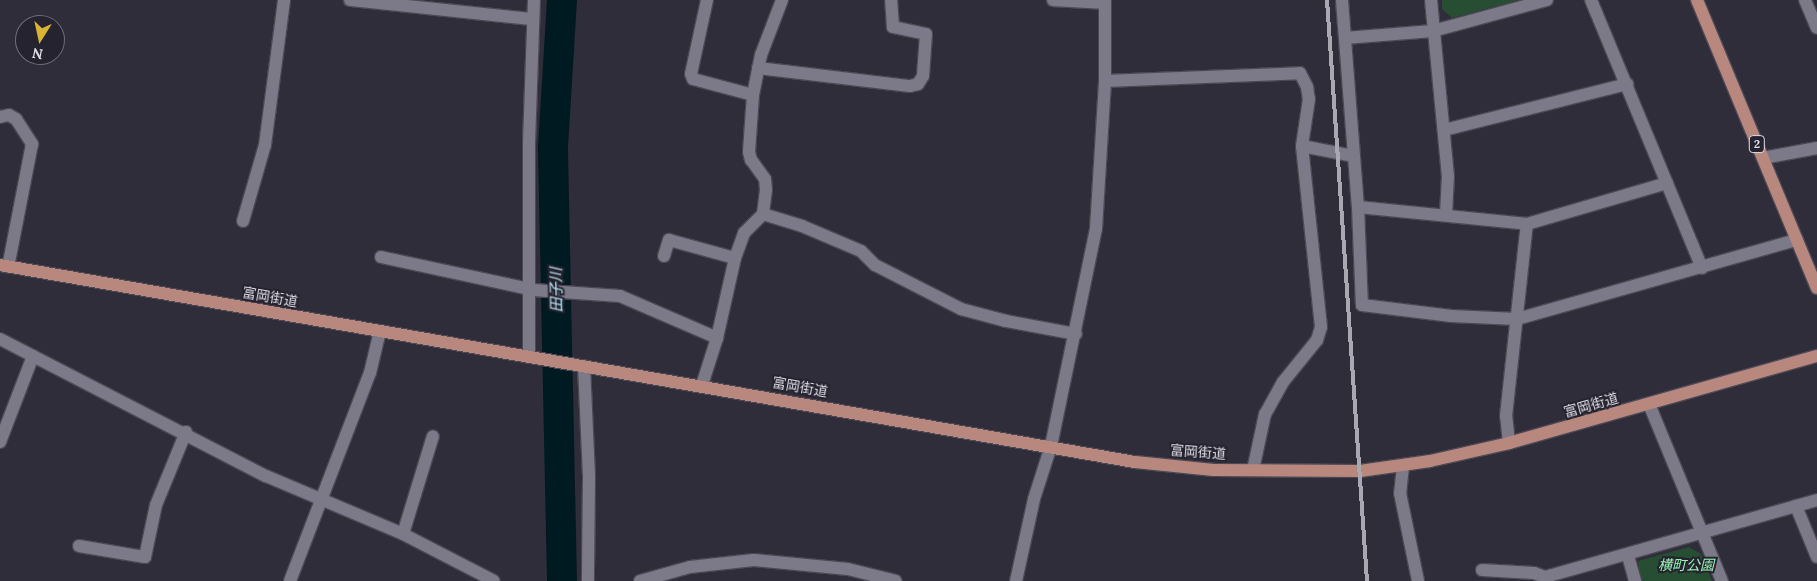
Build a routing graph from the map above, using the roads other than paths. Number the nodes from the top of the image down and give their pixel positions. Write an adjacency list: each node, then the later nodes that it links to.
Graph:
1 (284, 0): 33 (street)
2 (350, 0): 15 (street)
3 (534, 0): 15 (street)
4 (707, 0): 22 (street)
5 (782, 0): 19 (street)
6 (891, 0): 19 (street)
7 (1054, 0): 14 (street)
8 (1342, 0): 18 (street)
9 (1431, 0): 17 (street)
10 (1548, 0): 17 (street)
11 (1591, 0): 21 (street)
12 (1697, 0): 28 (main road, 2)
13 (1805, 0): 16 (street)
14 (1105, 1): 20 (street)
15 (532, 19): 42 (street)
16 (1817, 28)
17 (1433, 30): 18 (street); 24 (street)
18 (1345, 38): 27 (street)
19 (758, 68): 22 (street)
20 (1105, 81): 25 (street); 45 (street)
21 (1627, 84): 24 (street); 29 (street)
22 (754, 94): 31 (street)
23 (0, 117): 39 (street)
24 (1444, 130): 32 (street)
25 (1302, 146): 27 (street); 61 (street)
26 (1817, 148): 28 (street)
27 (1354, 156): 30 (street)
28 (1763, 158): 35 (main road, 2)
29 (1667, 183): 34 (street); 40 (street)
30 (1358, 207): 32 (street); 43 (street)
31 (763, 214): 38 (street); 45 (street)
32 (1446, 215): 34 (street)
33 (243, 221)
34 (1527, 224): 43 (street)
35 (1797, 240): 40 (street); 41 (main road, 2)
36 (664, 256): 38 (street)
37 (381, 257): 42 (street)
38 (735, 258): 46 (street)
39 (4, 266): 44 (main road, 富岡街道)
40 (1702, 268): 43 (street)
41 (1817, 288)
42 (530, 290): 46 (street); 50 (street)
43 (1517, 319): 58 (street)
44 (380, 331): 50 (main road, 富岡街道); 63 (street)
45 (1076, 334): 59 (street)
46 (717, 338): 52 (street)
47 (0, 339): 48 (street)
48 (33, 356): 54 (street); 55 (street)
49 (1817, 356): 53 (main road, 富岡街道)
50 (532, 358): 51 (main road, 富岡街道)
51 (584, 366): 52 (main road, 富岡街道); 74 (street)
52 (702, 385): 59 (main road, 富岡街道)
53 (1650, 404): 58 (main road, 富岡街道); 66 (street)
54 (4, 422): 57 (street)
55 (186, 432): 63 (street); 67 (street)
56 (433, 436): 65 (street)
57 (0, 442)
58 (1509, 443): 60 (main road, 富岡街道)
59 (1051, 446): 61 (main road, 富岡街道); 77 (street)
60 (1403, 466): 61 (main road, 富岡街道); 78 (street)
61 (1253, 470)
62 (1817, 500): 64 (street)
63 (321, 502): 65 (street); 72 (street)
64 (1796, 506): 66 (street); 69 (street)
65 (403, 534): 73 (street)
66 (1702, 534): 68 (street); 80 (street)
67 (79, 546)
68 (1628, 556): 71 (street); 79 (street)
69 (1817, 557)
70 (1482, 570): 71 (street)
71 (1545, 579)
72 (290, 581)
73 (494, 581)
74 (588, 581)
75 (640, 581): 76 (street)
76 (896, 581)
77 (1016, 581)
78 (1418, 581)
79 (1635, 581)
80 (1722, 581)

